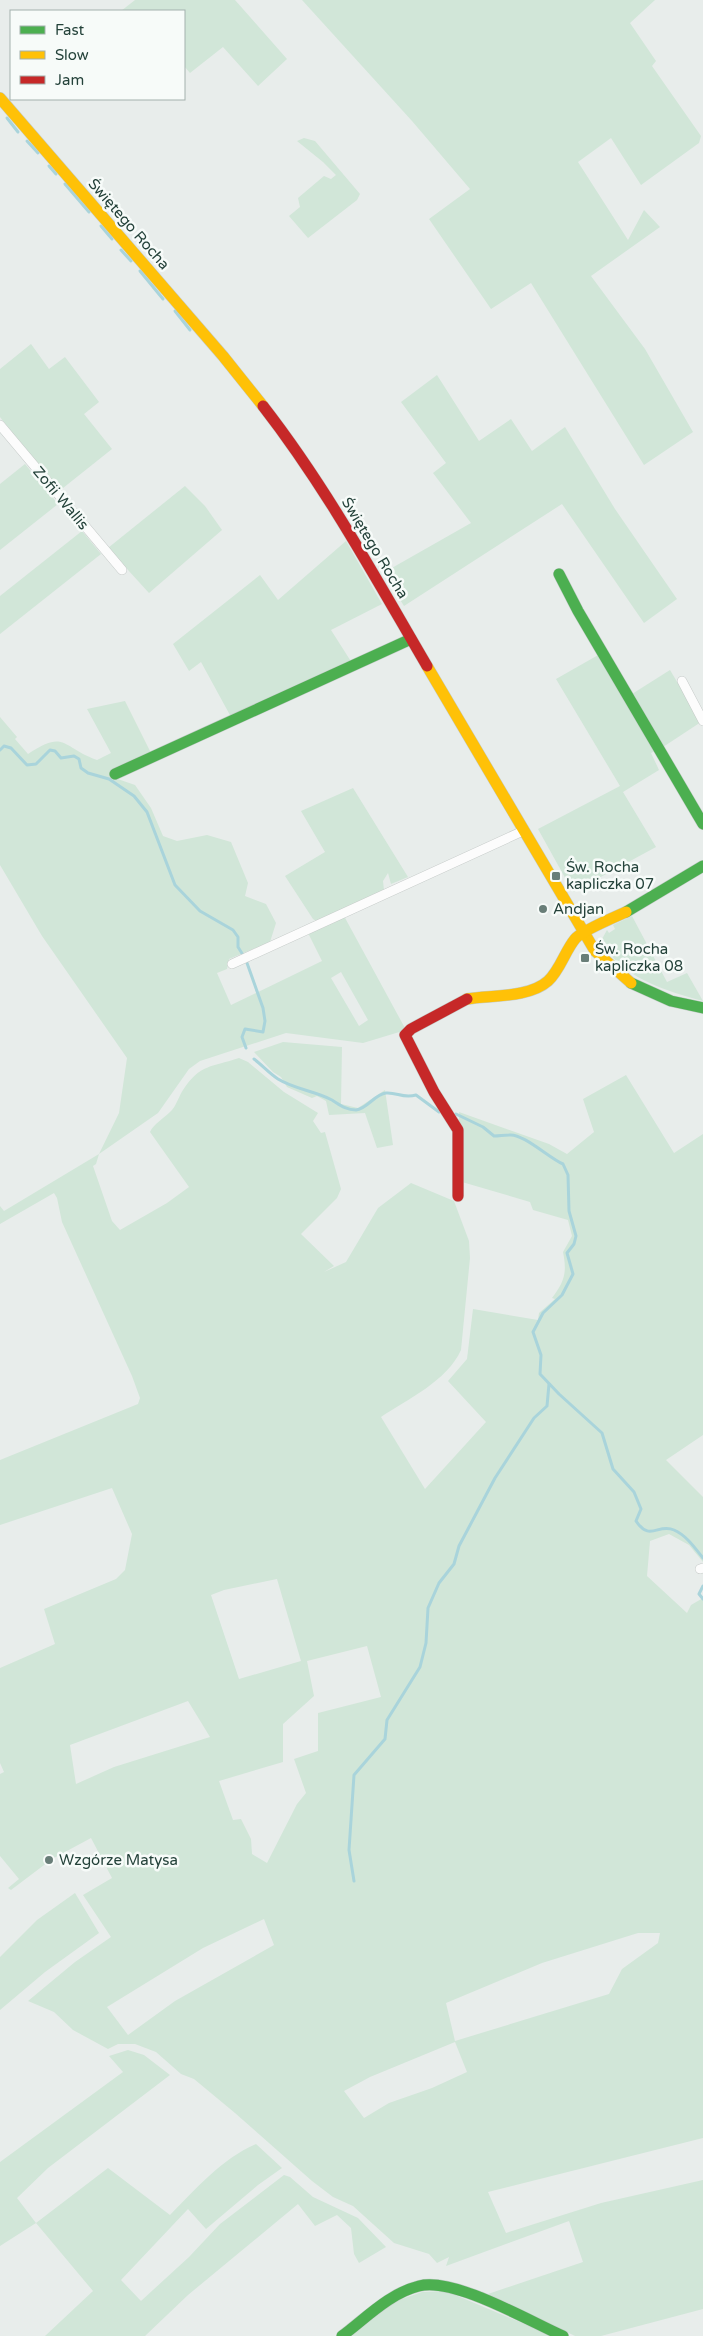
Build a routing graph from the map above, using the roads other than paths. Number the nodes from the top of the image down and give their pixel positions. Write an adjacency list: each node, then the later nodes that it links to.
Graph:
1 (0, 98): 5 (street, Świętego Rocha)
2 (0, 425): 3 (street, Zofii Wallis)
3 (122, 570)
4 (559, 574): 9 (street)
5 (411, 640): 8 (street); 10 (street, Świętego Rocha)
6 (682, 682): 7 (street)
7 (703, 720)
8 (115, 774)
9 (703, 824)
10 (523, 831): 12 (street, Świętego Rocha); 13 (street)
11 (703, 866): 12 (street)
12 (583, 934): 14 (street, Świętego Rocha); 15 (street)
13 (232, 964)
14 (703, 1008)
15 (458, 1196)
16 (342, 2336): 17 (street)
17 (563, 2336)

